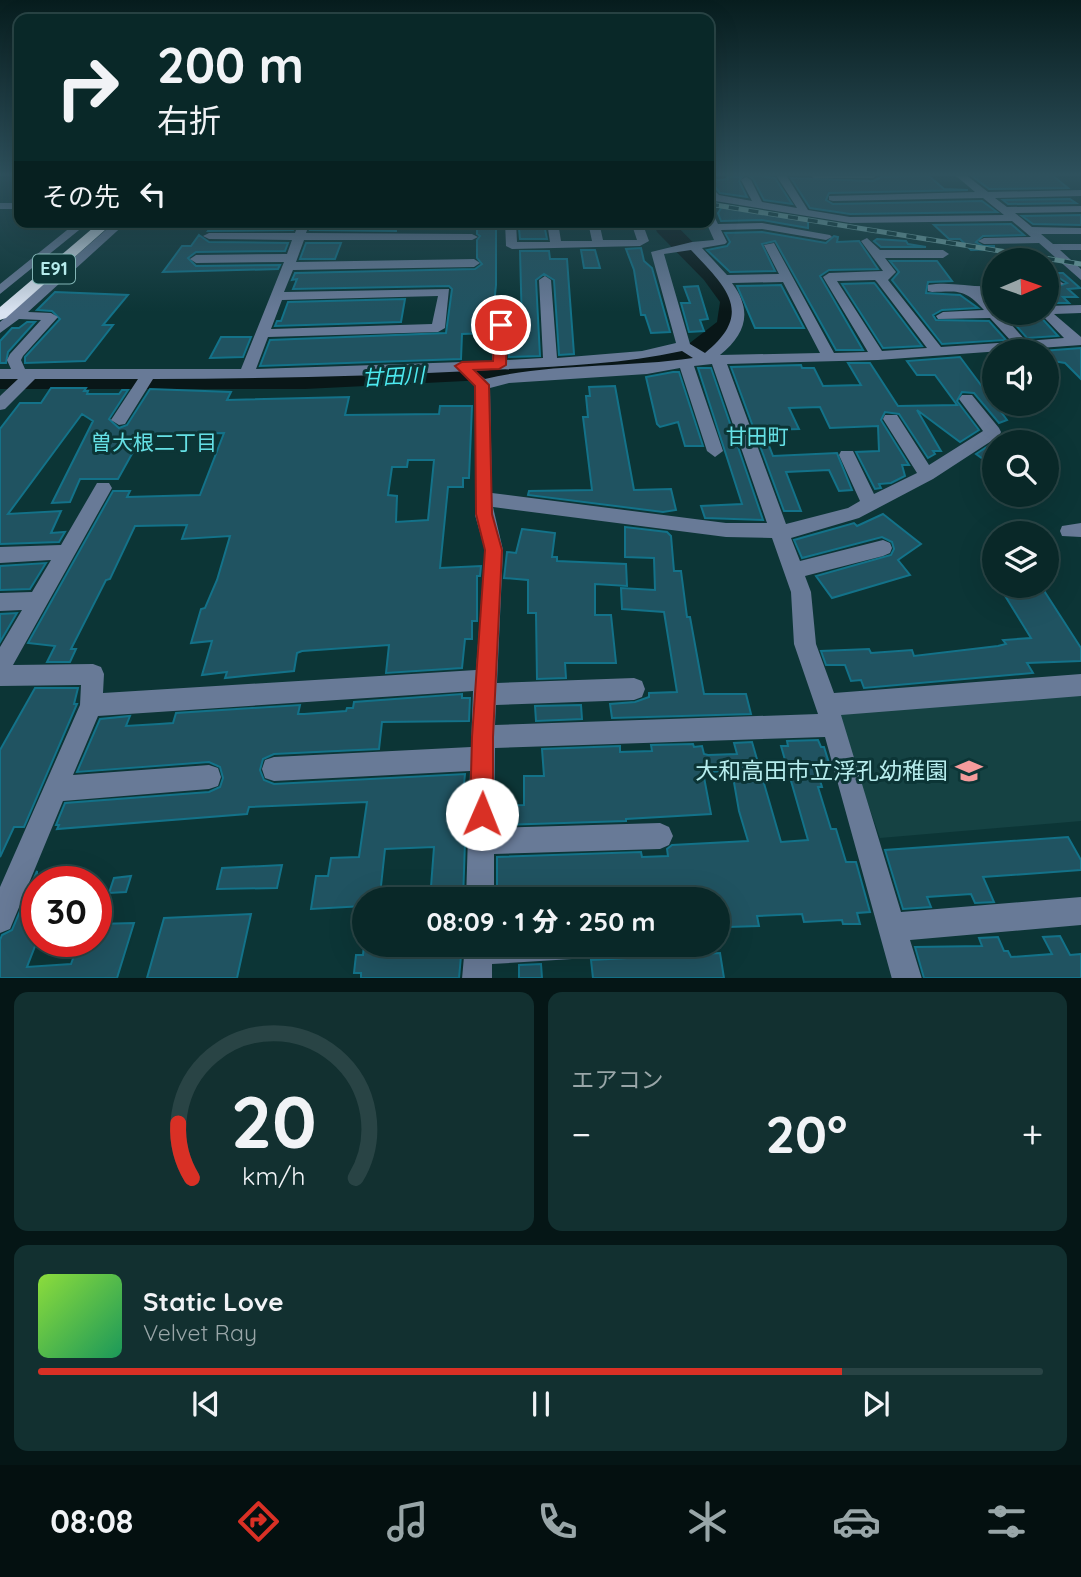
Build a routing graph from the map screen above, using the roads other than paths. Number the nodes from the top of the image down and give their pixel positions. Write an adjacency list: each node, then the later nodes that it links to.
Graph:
1 (714, 221): 18 (street)
2 (1018, 221): 13 (street)
3 (714, 227): 24 (street)
4 (77, 228): 40 (street)
5 (87, 228): 44 (highway, E91)
6 (101, 228): 50 (highway, E91)
7 (115, 228): 51 (street)
8 (303, 228): 16 (street)
9 (510, 228): 23 (street)
10 (553, 228): 23 (street)
11 (594, 228): 22 (street)
12 (638, 228): 22 (street)
13 (1030, 230): 14 (street); 21 (street)
14 (1081, 231)
15 (209, 236): 16 (street)
16 (299, 237): 17 (street); 32 (street)
17 (472, 237)
18 (826, 237)
19 (984, 241): 21 (street)
20 (867, 242): 28 (street)
21 (1046, 243): 26 (street); 35 (street)
22 (598, 244): 23 (street)
23 (556, 245)
24 (692, 245): 27 (street); 37 (street)
25 (770, 245): 36 (street)
26 (1081, 247)
27 (657, 252): 30 (street); 60 (street)
28 (876, 254): 29 (street); 34 (street)
29 (943, 254)
30 (513, 255)
31 (196, 259): 32 (street)
32 (289, 262): 33 (street); 43 (street)
33 (474, 263)
34 (885, 276): 62 (street); 63 (street)
35 (1081, 276)
36 (788, 278): 37 (street); 64 (street)
37 (725, 279): 65 (street)
38 (545, 280): 66 (street)
39 (932, 288): 42 (street)
40 (0, 290)
41 (982, 291): 42 (street)
42 (974, 292): 45 (street)
43 (279, 296): 56 (street); 56 (street)
44 (0, 301)
45 (982, 301)
46 (502, 305): 68 (street)
47 (1081, 309): 48 (street)
48 (1059, 311)
49 (982, 314): 52 (street)
50 (0, 315)
51 (17, 315): 55 (street); 71 (street)
52 (943, 316)
53 (1059, 324): 58 (street)
54 (1004, 326): 57 (street)
55 (0, 329)
56 (263, 333): 69 (street)
57 (1016, 339)
58 (1078, 341): 59 (street)
59 (1059, 343)
60 (684, 346): 65 (street); 66 (street)
61 (982, 349): 62 (street)
62 (937, 352): 63 (street)
63 (878, 356): 64 (street)
64 (830, 358): 65 (street)
65 (712, 360): 67 (street); 84 (street)
66 (550, 363): 68 (street)
67 (686, 363): 73 (street); 78 (street)
68 (499, 365): 73 (street)
69 (247, 373): 72 (street); 73 (street)
70 (0, 374): 71 (street)
71 (25, 374): 72 (street); 75 (street)
72 (148, 374): 77 (street)
73 (472, 375): 82 (street)
74 (968, 399): 80 (street)
75 (0, 405)
76 (891, 419): 80 (street)
77 (119, 420)
78 (715, 451)
79 (847, 455): 83 (street)
80 (927, 475): 83 (street)
81 (103, 488): 86 (street)
82 (484, 499): 84 (street); 94 (street)
83 (870, 504): 84 (street)
84 (780, 530): 88 (street)
85 (883, 548): 88 (street)
86 (66, 552): 87 (street); 89 (street)
87 (0, 555)
88 (794, 571): 97 (street)
89 (38, 601): 90 (street); 91 (street)
90 (0, 602)
91 (0, 667)
92 (0, 676): 96 (street)
93 (1081, 685): 97 (street)
94 (486, 689): 95 (street); 96 (street); 98 (street)
95 (634, 689)
96 (91, 705): 101 (street)
97 (829, 715): 98 (street); 107 (street)
98 (483, 748): 99 (street); 103 (street)
99 (274, 769)
100 (209, 777): 101 (street)
101 (55, 789): 106 (street)
102 (660, 836): 103 (street)
103 (481, 841): 104 (street)
104 (480, 887)
105 (1081, 911): 107 (street)
106 (0, 919)
107 (894, 927): 108 (street)
108 (907, 978)

